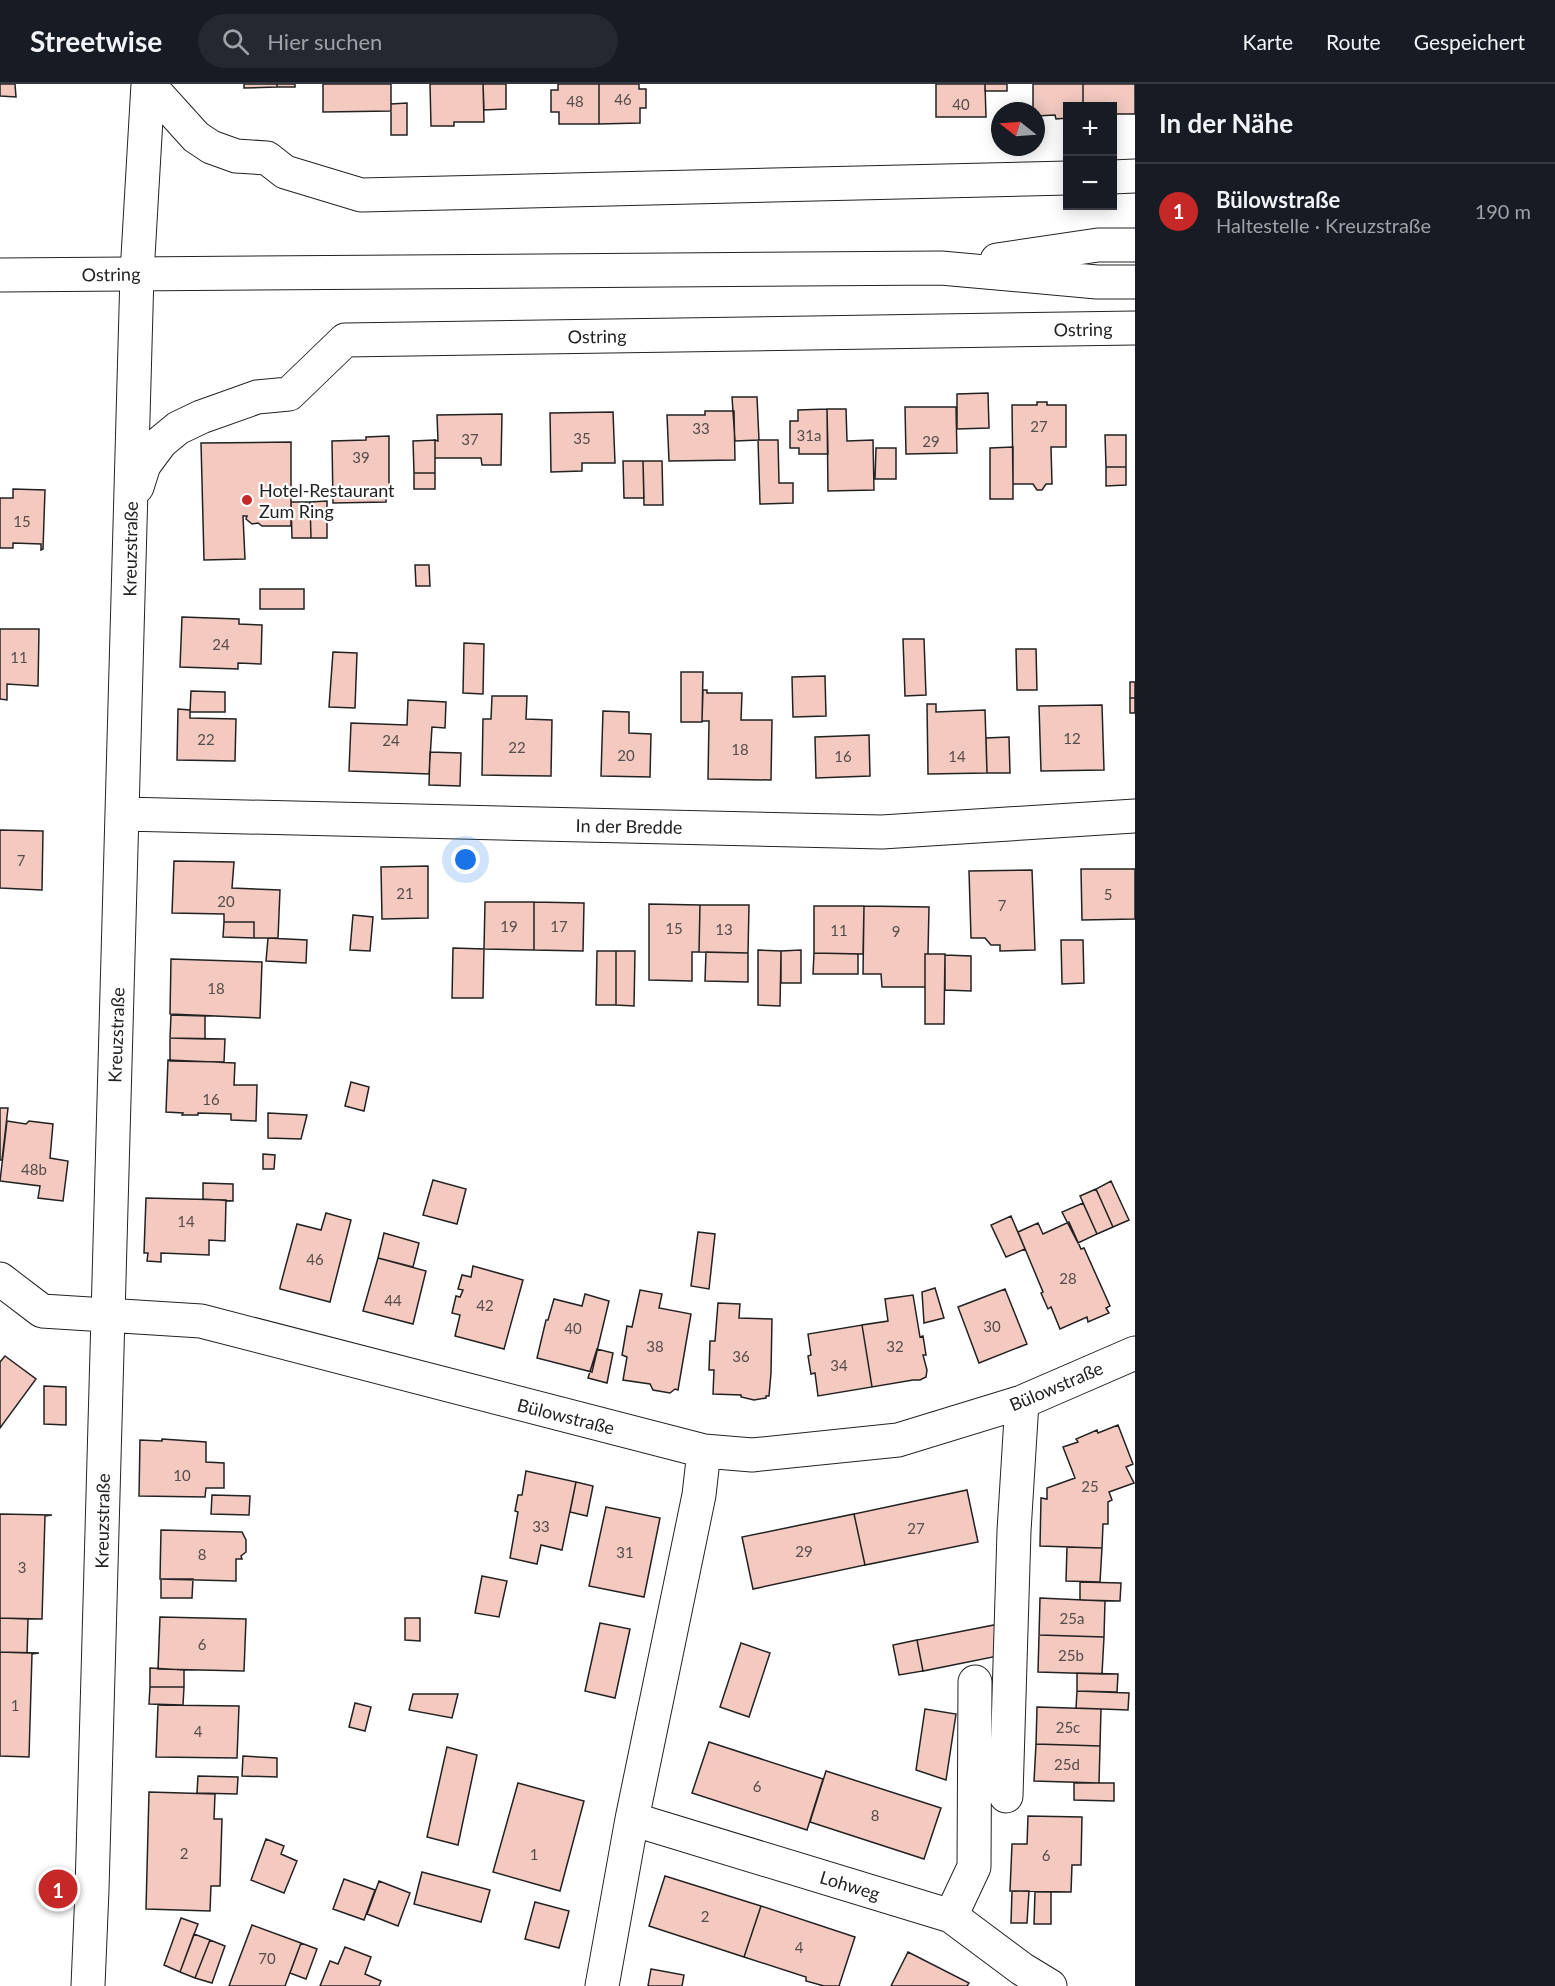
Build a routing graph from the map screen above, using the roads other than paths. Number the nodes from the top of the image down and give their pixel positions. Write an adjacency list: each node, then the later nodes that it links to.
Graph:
1 (148, 84): 4 (street); 7 (street, Kreuzstraße)
2 (1135, 176): 3 (street)
3 (1117, 177)
4 (1063, 178)
5 (1135, 244): 6 (street, Ostring)
6 (941, 268): 7 (street, Ostring); 9 (street, Ostring)
7 (137, 274): 8 (street, Ostring); 11 (street, Kreuzstraße)
8 (0, 275)
9 (1135, 282)
10 (1135, 328): 11 (street, Ostring)
11 (131, 503): 12 (street, Kreuzstraße)
12 (123, 814): 13 (street, In der Bredde); 15 (street, Kreuzstraße)
13 (1135, 816)
14 (0, 1279): 15 (street, Bülowstraße)
15 (107, 1315): 18 (street, Bülowstraße); 23 (street, Kreuzstraße)
16 (1135, 1353): 17 (street, Bülowstraße)
17 (1022, 1402): 18 (street, Bülowstraße); 20 (street)
18 (704, 1451): 21 (street)
19 (975, 1682): 22 (street)
20 (1006, 1796)
21 (632, 1819): 22 (street, Lohweg); 24 (street)
22 (951, 1916): 25 (street, Lohweg)
23 (88, 1986)
24 (602, 1986)
25 (1050, 1986)

